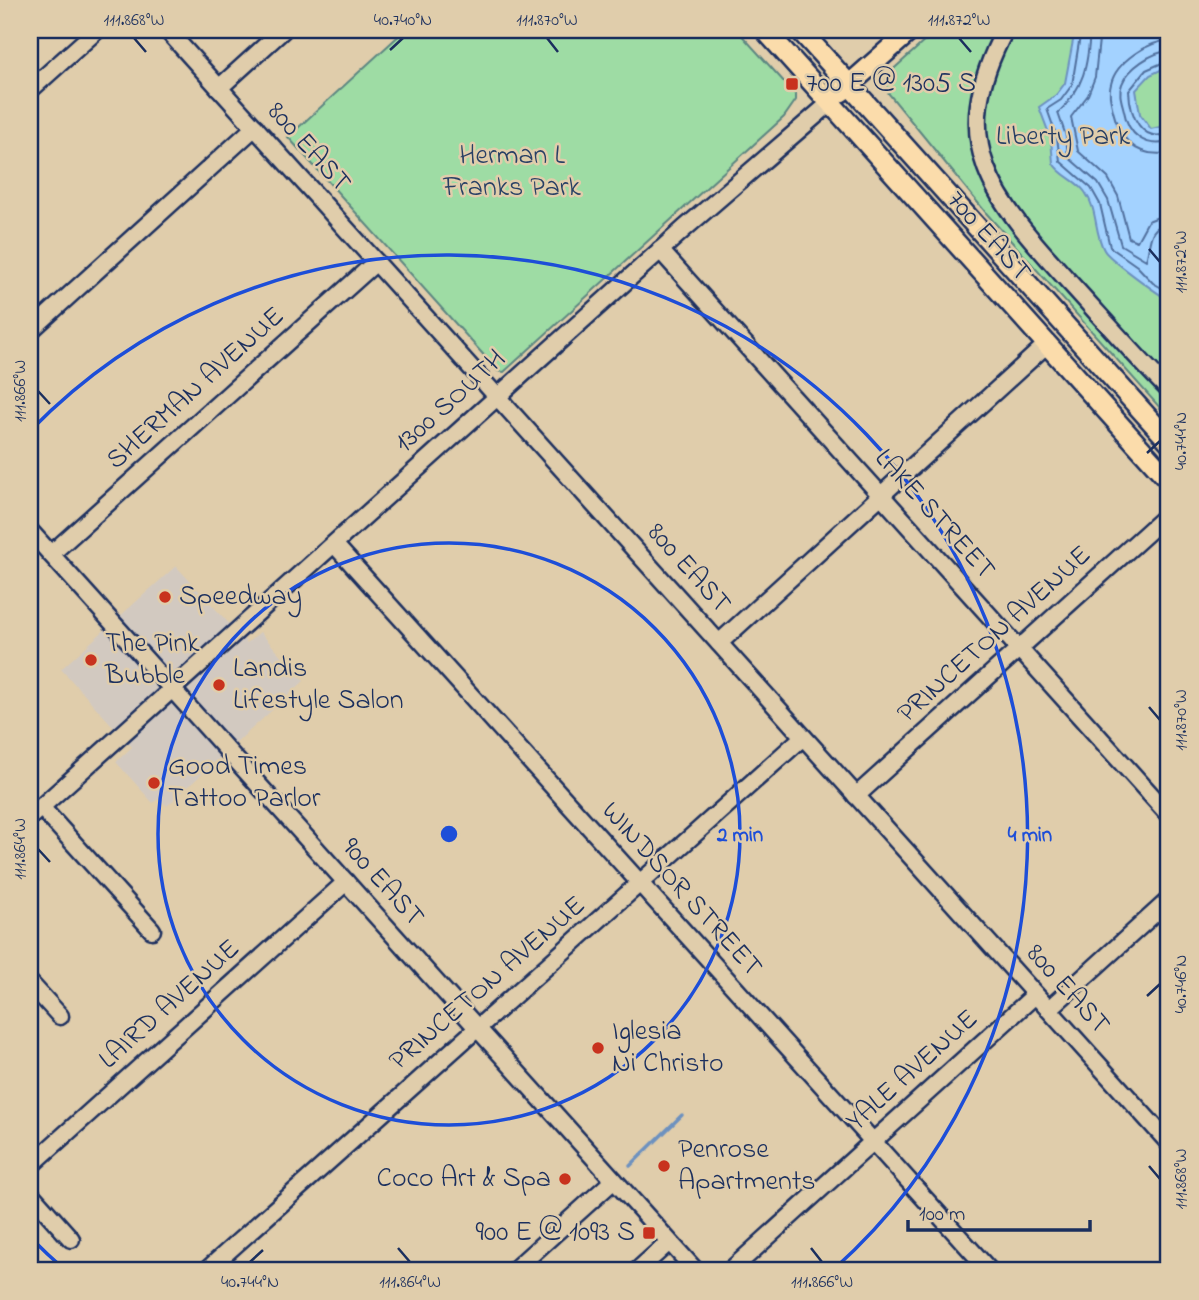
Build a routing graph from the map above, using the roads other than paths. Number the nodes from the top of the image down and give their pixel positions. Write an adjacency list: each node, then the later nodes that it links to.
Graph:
1 (97, 30): 10 (street)
2 (167, 30): 9 (street, 800 EAST)
3 (283, 30): 9 (street)
4 (765, 30): 11 (main road, 700 EAST)
5 (800, 30): 8 (main road, 700 EAST)
6 (911, 30): 8 (main road, 1300 SOUTH)
7 (1005, 30): 17 (street)
8 (849, 85): 11 (main road, 1300 SOUTH); 19 (main road, 700 EAST)
9 (219, 88): 12 (street, 800 EAST)
10 (30, 90)
11 (830, 103): 13 (street, 1300 SOUTH); 16 (main road, 700 EAST)
12 (255, 127): 14 (street, 800 EAST); 15 (street)
13 (660, 250): 18 (street, 1300 SOUTH); 21 (street, LAKE STREET)
14 (376, 262): 18 (street, 800 EAST); 25 (street, SHERMAN AVENUE)
15 (30, 331)
16 (1047, 344): 20 (main road, 700 EAST); 21 (street)
17 (1169, 390)
18 (498, 397): 24 (street, 1300 SOUTH); 26 (street, 800 EAST)
19 (1169, 441)
20 (1169, 481)
21 (881, 495): 26 (street); 27 (street, LAKE STREET)
22 (1169, 513): 27 (street, PRINCETON AVENUE)
23 (30, 531): 25 (street, 900 EAST)
24 (335, 545): 28 (street, 1300 SOUTH); 34 (street, WINDSOR STREET)
25 (51, 554): 28 (street, 900 EAST)
26 (719, 643): 29 (street, 800 EAST)
27 (1019, 648): 30 (street, PRINCETON AVENUE); 32 (street, LAKE STREET)
28 (172, 689): 31 (street, 1300 SOUTH); 33 (street, 900 EAST)
29 (803, 737): 30 (street, 800 EAST); 34 (street, PRINCETON AVENUE)
30 (856, 796): 38 (street, 800 EAST)
31 (35, 812): 36 (street)
32 (1169, 815)
33 (346, 882): 41 (street, 900 EAST); 44 (street, LAIRD AVENUE)
34 (640, 884): 41 (street, PRINCETON AVENUE); 42 (street, WINDSOR STREET)
35 (1169, 900): 39 (street)
36 (152, 930)
37 (30, 983): 40 (street)
38 (1035, 995): 39 (street, 800 EAST); 42 (street, YALE AVENUE)
39 (1049, 1010): 43 (street, 800 EAST)
40 (60, 1016)
41 (477, 1029): 45 (street, 900 EAST); 49 (street, PRINCETON AVENUE)
42 (873, 1142): 53 (street, YALE AVENUE); 54 (street, WINDSOR STREET)
43 (1169, 1143)
44 (30, 1166)
45 (614, 1180): 48 (street, 900 EAST); 50 (street)
46 (30, 1193): 47 (street)
47 (72, 1239)
48 (669, 1242): 51 (street); 52 (street, 900 EAST)
49 (207, 1270)
50 (514, 1270)
51 (638, 1270)
52 (695, 1270)
53 (731, 1270)
54 (989, 1270)

